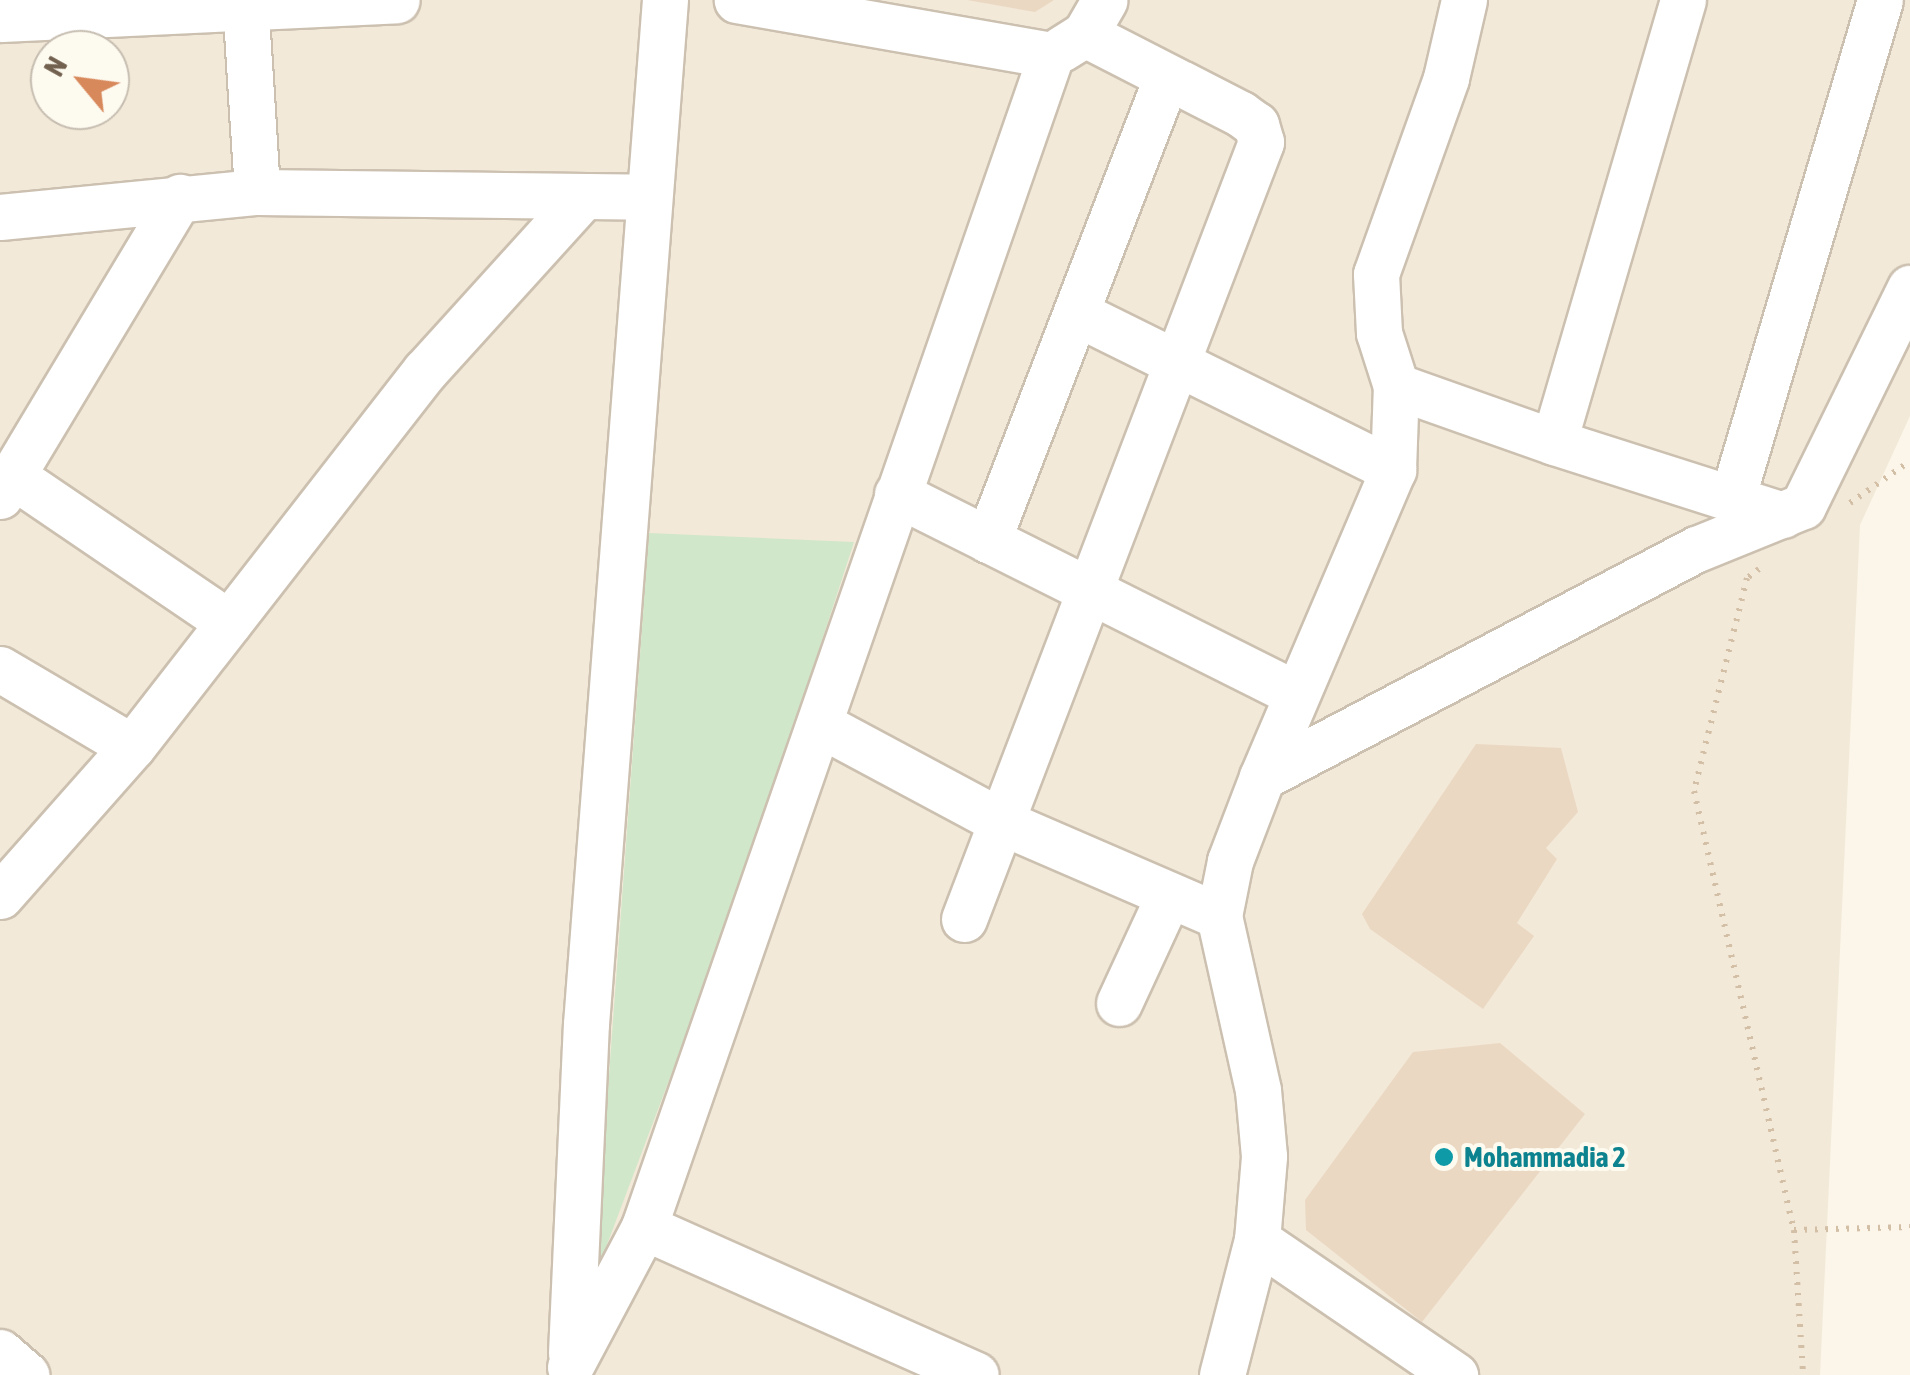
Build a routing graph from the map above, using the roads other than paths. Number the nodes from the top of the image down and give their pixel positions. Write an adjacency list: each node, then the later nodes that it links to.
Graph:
1 (397, 0): 7 (street)
2 (665, 0): 12 (street)
3 (737, 0): 9 (street)
4 (1464, 0): 19 (street)
5 (1683, 0): 20 (street)
6 (1880, 0): 24 (street)
7 (245, 4): 8 (street); 11 (street)
8 (0, 19)
9 (1080, 30): 10 (street); 23 (street)
10 (1167, 77): 17 (street); 18 (street)
11 (257, 192): 13 (street); 14 (street)
12 (649, 197): 14 (street); 43 (street)
13 (180, 198): 15 (street); 22 (street)
14 (580, 200): 28 (street)
15 (0, 217)
16 (1910, 288): 25 (street)
17 (1076, 313): 18 (street); 26 (street)
18 (1180, 361): 21 (street); 27 (street)
19 (1396, 386): 20 (street); 21 (street)
20 (1554, 442): 24 (street)
21 (1393, 470): 30 (street)
22 (6, 486): 28 (street)
23 (898, 494): 26 (street); 31 (street)
24 (1732, 500): 25 (street)
25 (1778, 537): 33 (street)
26 (988, 540): 27 (street)
27 (1087, 590): 30 (street); 34 (street)
28 (230, 624): 32 (street)
29 (0, 669): 32 (street)
30 (1294, 693): 33 (street)
31 (821, 725): 34 (street); 40 (street)
32 (132, 747): 35 (street)
33 (1262, 777): 37 (street)
34 (1004, 824): 36 (street); 38 (street)
35 (3, 888)
36 (1168, 896): 37 (street); 39 (street)
37 (1219, 916): 41 (street)
38 (964, 919)
39 (1119, 1002)
40 (644, 1226): 43 (street); 45 (street)
41 (1257, 1240): 46 (street); 47 (street)
42 (0, 1352): 44 (street)
43 (569, 1371)
44 (26, 1375)
45 (976, 1375)
46 (1222, 1375)
47 (1454, 1375)

